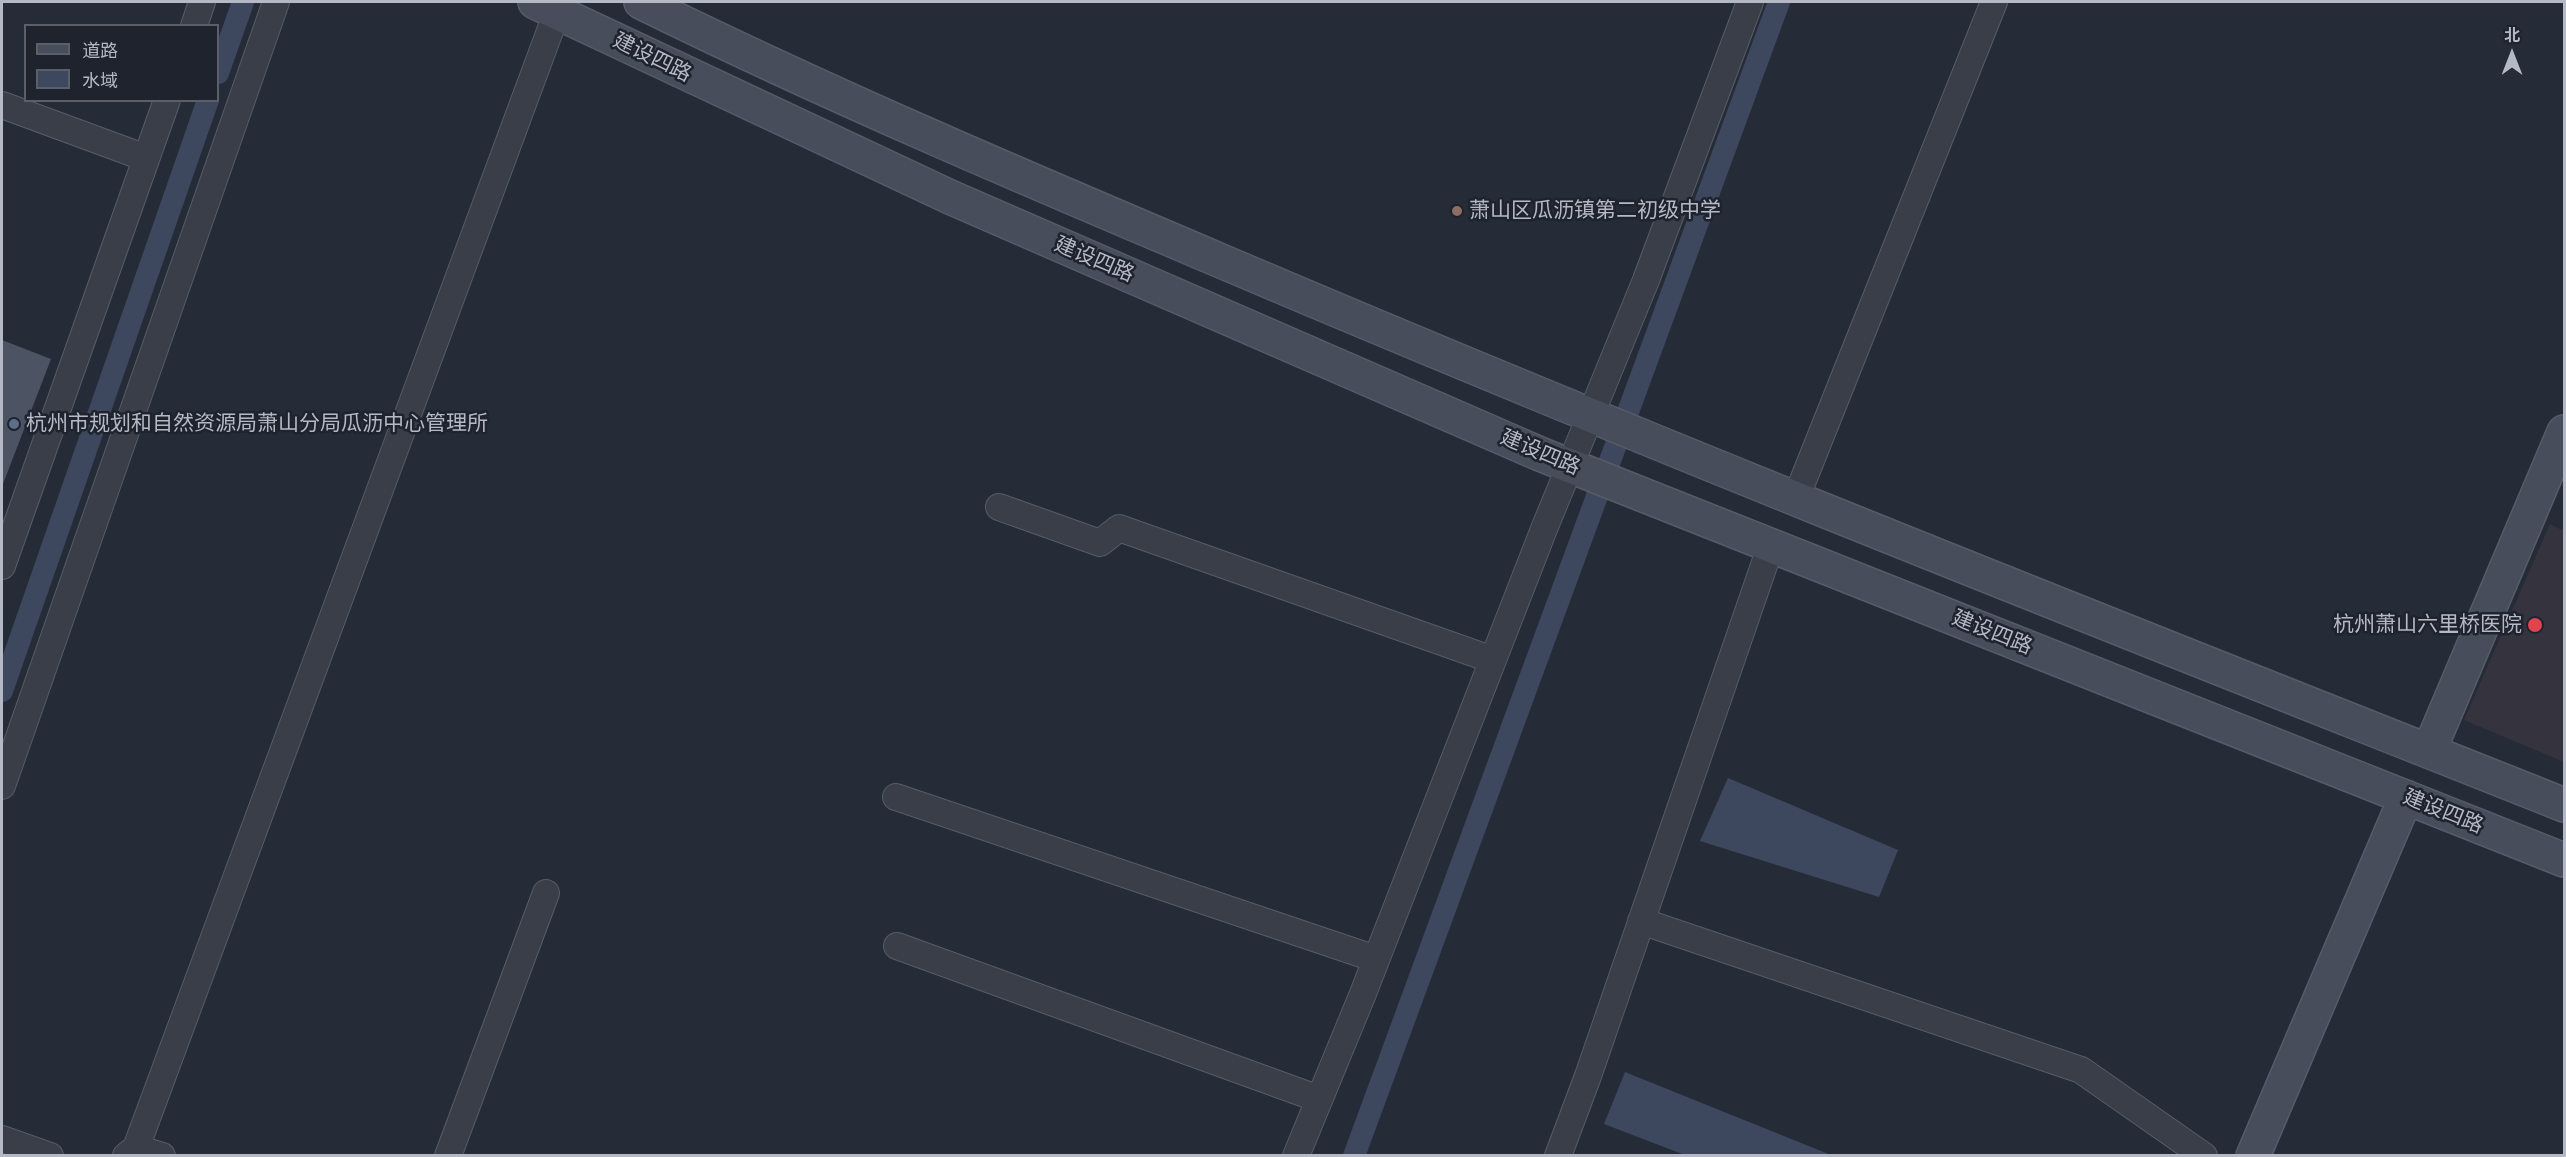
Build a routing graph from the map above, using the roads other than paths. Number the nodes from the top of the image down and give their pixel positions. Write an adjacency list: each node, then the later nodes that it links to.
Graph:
1 (202, 2): 7 (street)
2 (276, 2): 18 (street)
3 (641, 2): 12 (main road)
4 (1750, 2): 16 (street)
5 (1994, 2): 12 (street)
6 (546, 7): 14 (main road, 建设四路); 29 (street)
7 (195, 24)
8 (166, 102): 10 (street)
9 (2, 105): 10 (street)
10 (147, 158): 15 (street)
11 (2565, 432): 17 (main road)
12 (1796, 498): 17 (main road)
13 (999, 507): 16 (street)
14 (1771, 545): 20 (main road, 建设四路); 24 (street)
15 (2, 566)
16 (1493, 660): 26 (street)
17 (2429, 751): 21 (main road)
18 (2, 786)
19 (896, 797): 26 (street)
20 (2406, 797): 22 (main road, 建设四路); 36 (main road)
21 (2565, 805)
22 (2565, 860)
23 (546, 893): 32 (street)
24 (1641, 921): 34 (street); 35 (street)
25 (897, 946): 27 (street)
26 (1376, 959): 27 (street)
27 (1319, 1099): 33 (street)
28 (2, 1139): 30 (street)
29 (131, 1153): 31 (street)
30 (50, 1155)
31 (162, 1155)
32 (448, 1155)
33 (1296, 1155)
34 (1558, 1155)
35 (2204, 1155)
36 (2253, 1155)

